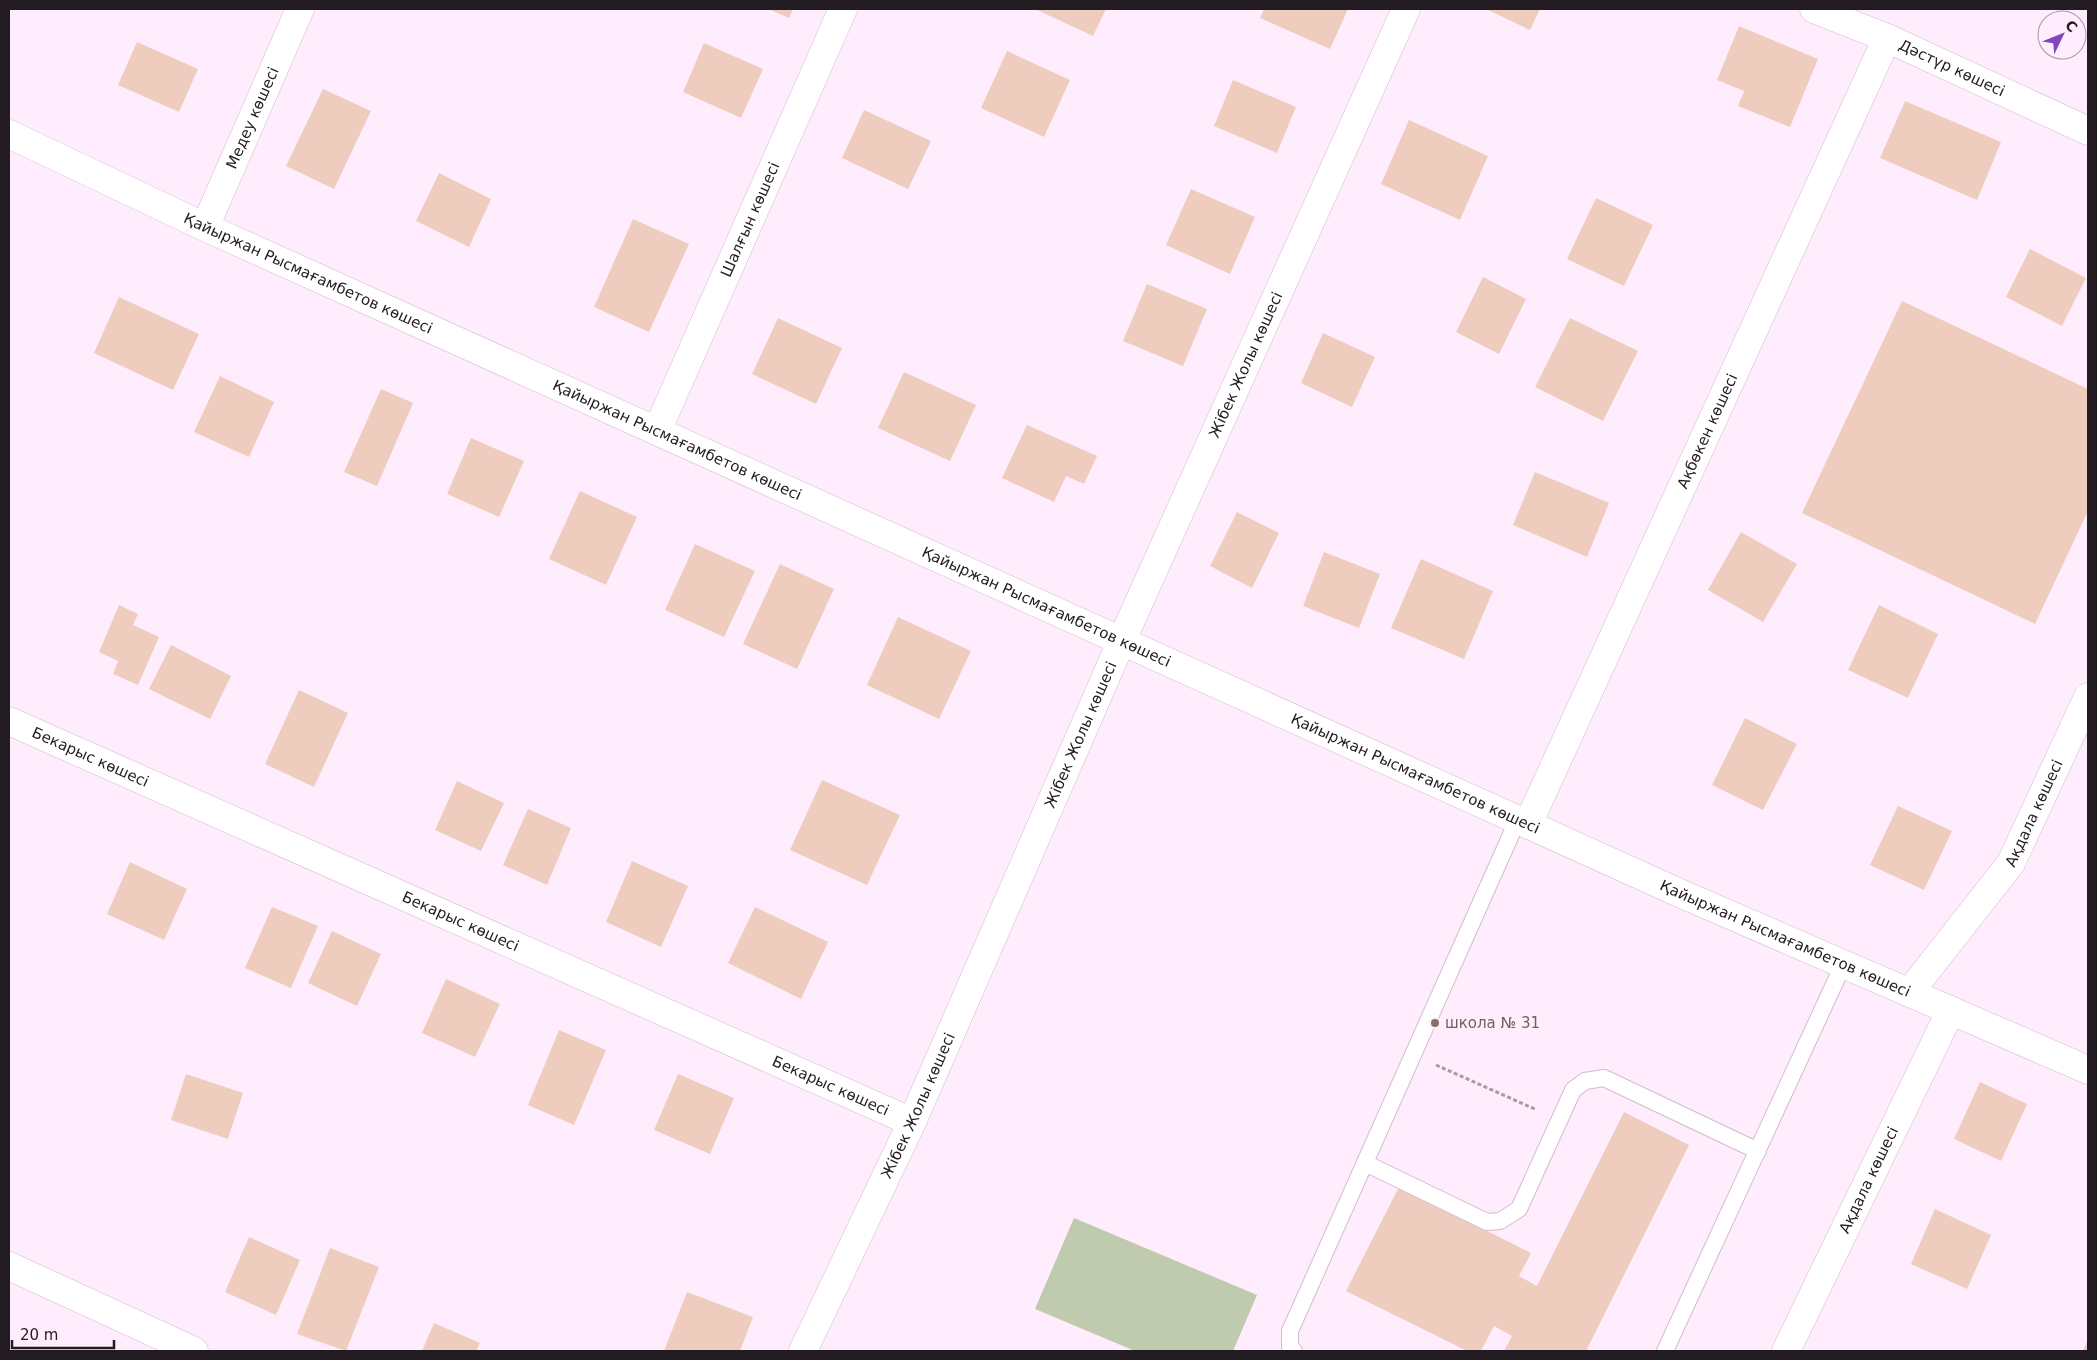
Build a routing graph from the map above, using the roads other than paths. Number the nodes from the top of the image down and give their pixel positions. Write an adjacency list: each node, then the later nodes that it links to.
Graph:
1 (300, 9): 8 (street, Медеу көшесі)
2 (843, 9): 9 (street, Шалғын көшесі)
3 (1406, 9): 10 (street, Жібек Жолы көшесі)
4 (1814, 9): 5 (street, Дәстүр көшесі)
5 (1887, 38): 6 (street, Дәстүр көшесі); 13 (street, Ақбөкен көшесі)
6 (2088, 131)
7 (9, 134): 8 (street, Қайыржан Рысмағамбетов көшесі)
8 (205, 227): 9 (street, Қайыржан Рысмағамбетов көшесі)
9 (657, 431): 10 (street, Қайыржан Рысмағамбетов көшесі)
10 (1122, 640): 13 (street, Қайыржан Рысмағамбетов көшесі); 18 (street, Жібек Жолы көшесі)
11 (2088, 697): 15 (street, Ақдала көшесі)
12 (9, 720): 18 (street, Бекарыс көшесі)
13 (1523, 821): 14 (street, Қайыржан Рысмағамбетов көшесі); 20 (lane)
14 (1843, 965): 15 (street, Қайыржан Рысмағамбетов көшесі); 19 (lane)
15 (1909, 993): 16 (street, Қайыржан Рысмағамбетов көшесі)
16 (1951, 1010): 17 (street, Қайыржан Рысмағамбетов көшесі); 26 (street, Ақдала көшесі)
17 (2088, 1070)
18 (912, 1122): 23 (street, Жібек Жолы көшесі)
19 (1758, 1151): 20 (lane); 25 (lane)
20 (1365, 1163): 24 (lane)
21 (9, 1266): 22 (street)
22 (194, 1351)
23 (804, 1351)
24 (1294, 1351)
25 (1665, 1351)
26 (1786, 1351)

